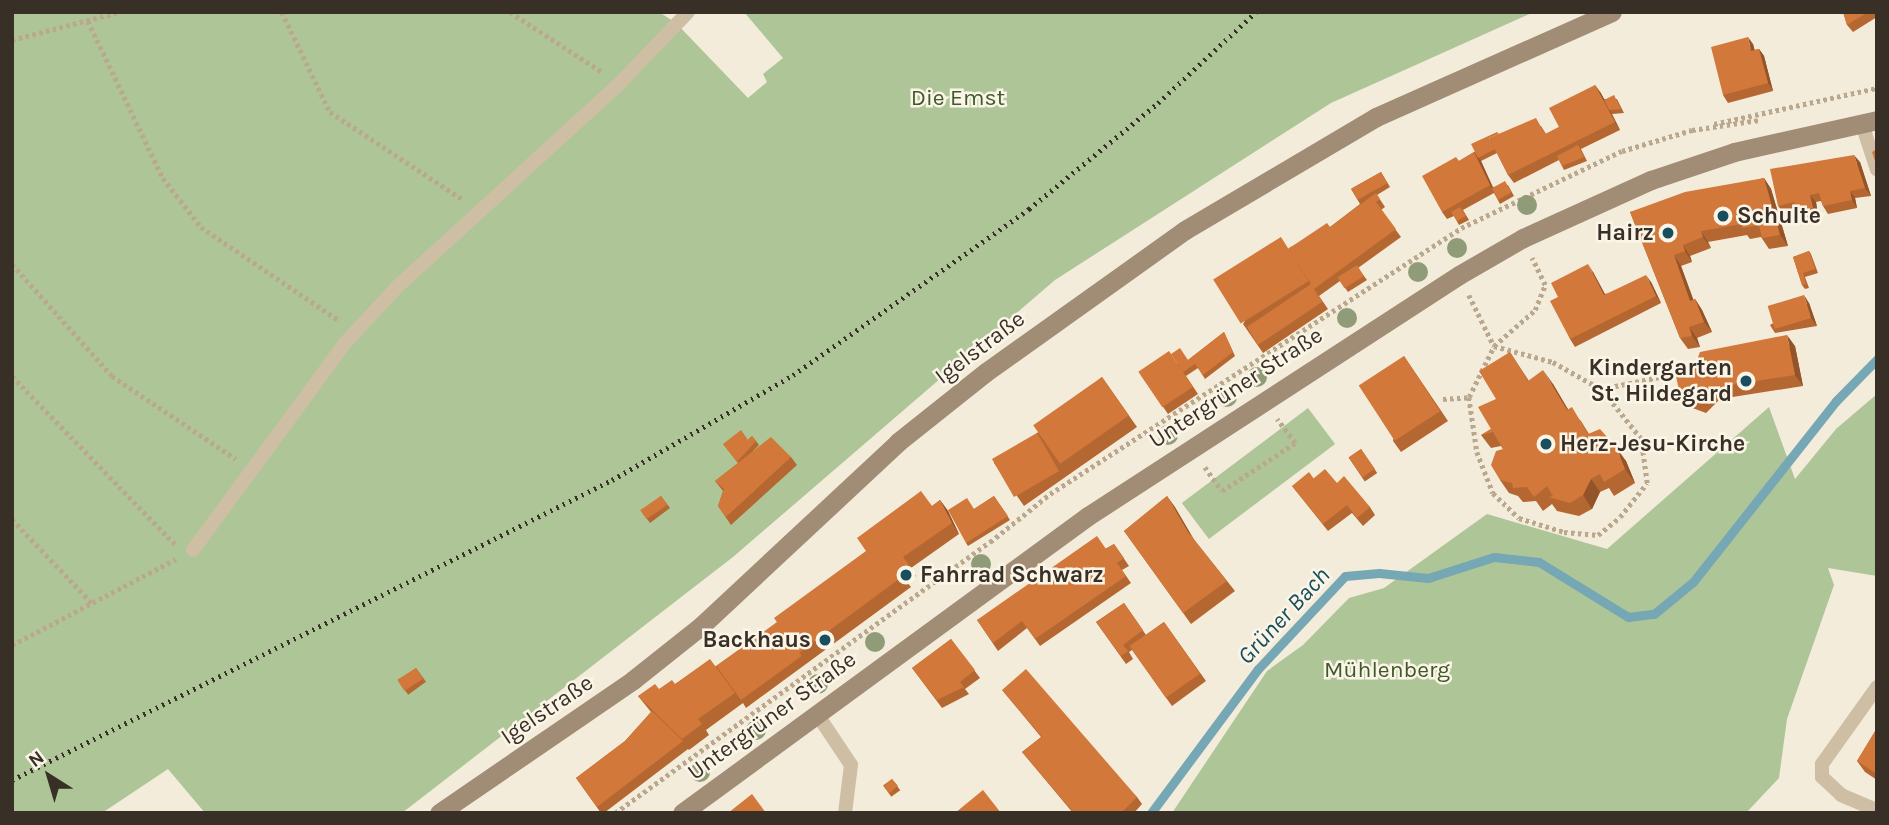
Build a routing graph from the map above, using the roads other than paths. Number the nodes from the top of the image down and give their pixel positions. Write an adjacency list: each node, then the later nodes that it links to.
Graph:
1 (688, 12): 5 (lane)
2 (1612, 12): 9 (main road, Igelstraße)
3 (1869, 122): 4 (lane); 7 (main road, Untergrüner Straße)
4 (1877, 170)
5 (193, 550)
6 (1877, 687): 8 (lane)
7 (817, 714): 10 (main road, Untergrüner Straße); 11 (lane)
8 (1877, 810)
9 (439, 813)
10 (682, 813)
11 (845, 813)

